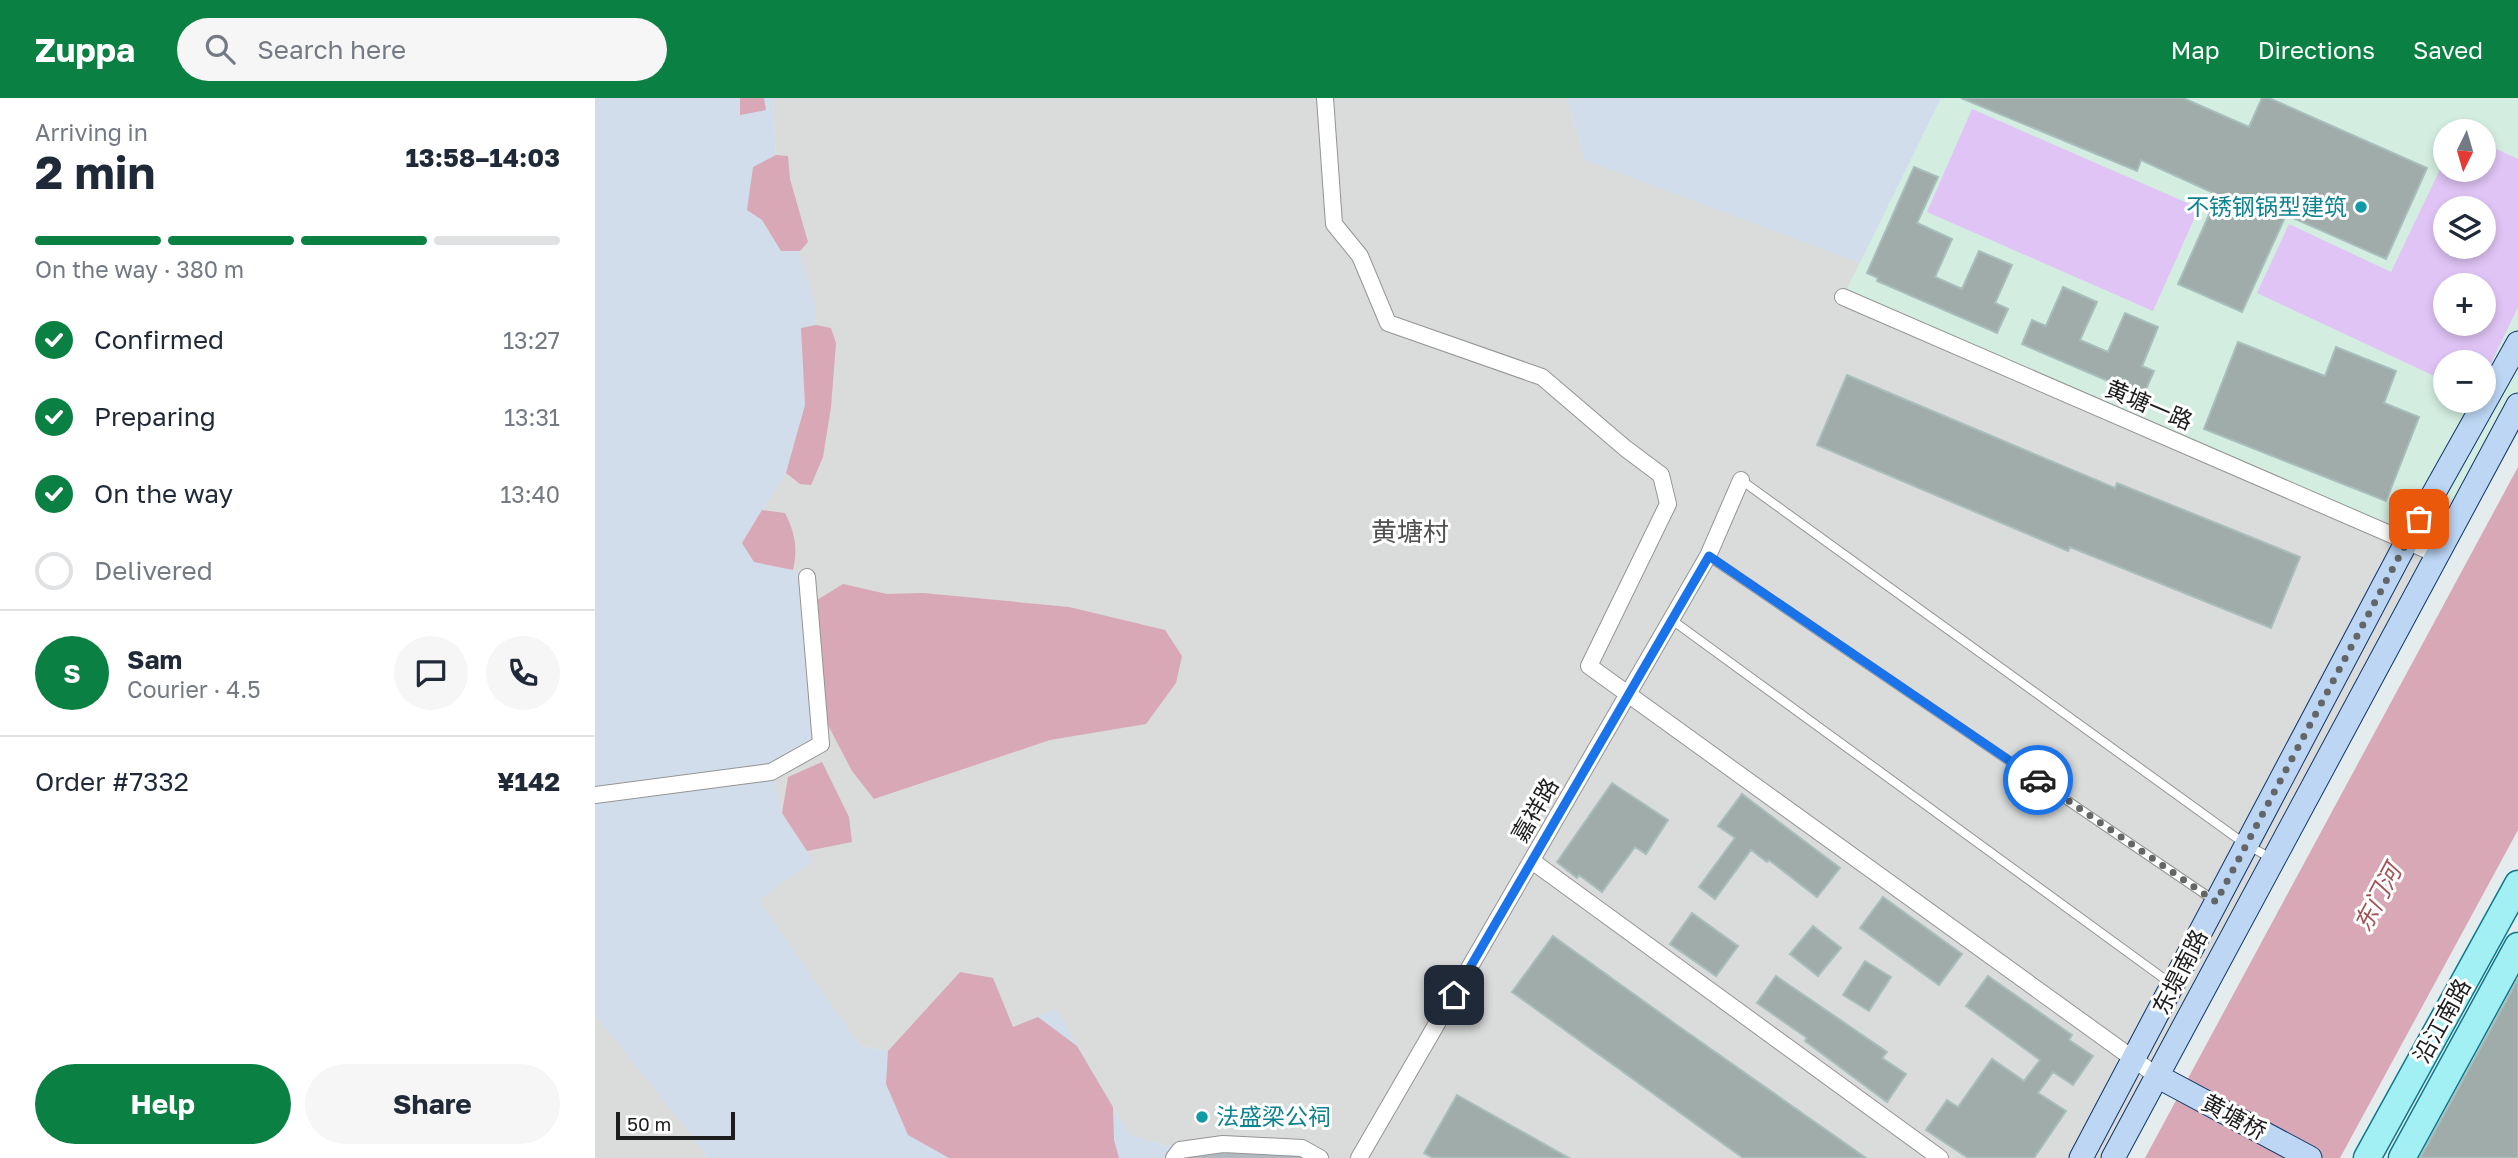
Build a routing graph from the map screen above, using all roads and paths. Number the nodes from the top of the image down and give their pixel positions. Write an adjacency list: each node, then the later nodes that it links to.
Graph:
1 (1325, 98): 11 (street)
2 (1843, 298): 6 (street, 黄塘一路)
3 (2518, 343): 6 (main road, 东堤南路)
4 (2518, 405): 7 (main road, 东堤南路)
5 (1741, 480): 8 (street, 嘉祥路); 13 (lane)
6 (2407, 541): 7 (street, 黄塘一路); 13 (main road, 东堤南路)
7 (2437, 554): 14 (main road, 东堤南路)
8 (1709, 556): 10 (street, 嘉祥路); 17 (lane)
9 (807, 577): 12 (street)
10 (1672, 620): 11 (street, 嘉祥路); 19 (lane)
11 (1628, 696): 15 (street, 嘉祥路); 20 (street)
12 (595, 795)
13 (2245, 844): 14 (lane); 17 (main road, 东堤南路)
14 (2274, 860): 21 (main road, 东堤南路)
15 (1532, 861): 24 (street, 嘉祥路); 25 (street)
16 (2518, 884): 29 (main road, 沿江南路)
17 (2216, 902): 19 (main road, 东堤南路)
18 (2518, 946): 30 (main road, 沿江南路)
19 (2173, 985): 20 (main road, 东堤南路)
20 (2135, 1060): 21 (street); 26 (main road, 东堤南路)
21 (2157, 1076): 27 (main road, 东堤南路); 28 (main road, 黄塘桥)
22 (1174, 1158): 23 (street)
23 (1320, 1158)
24 (1359, 1158)
25 (1940, 1158)
26 (2081, 1158)
27 (2113, 1158)
28 (2310, 1158)
29 (2367, 1158)
30 (2402, 1158)

